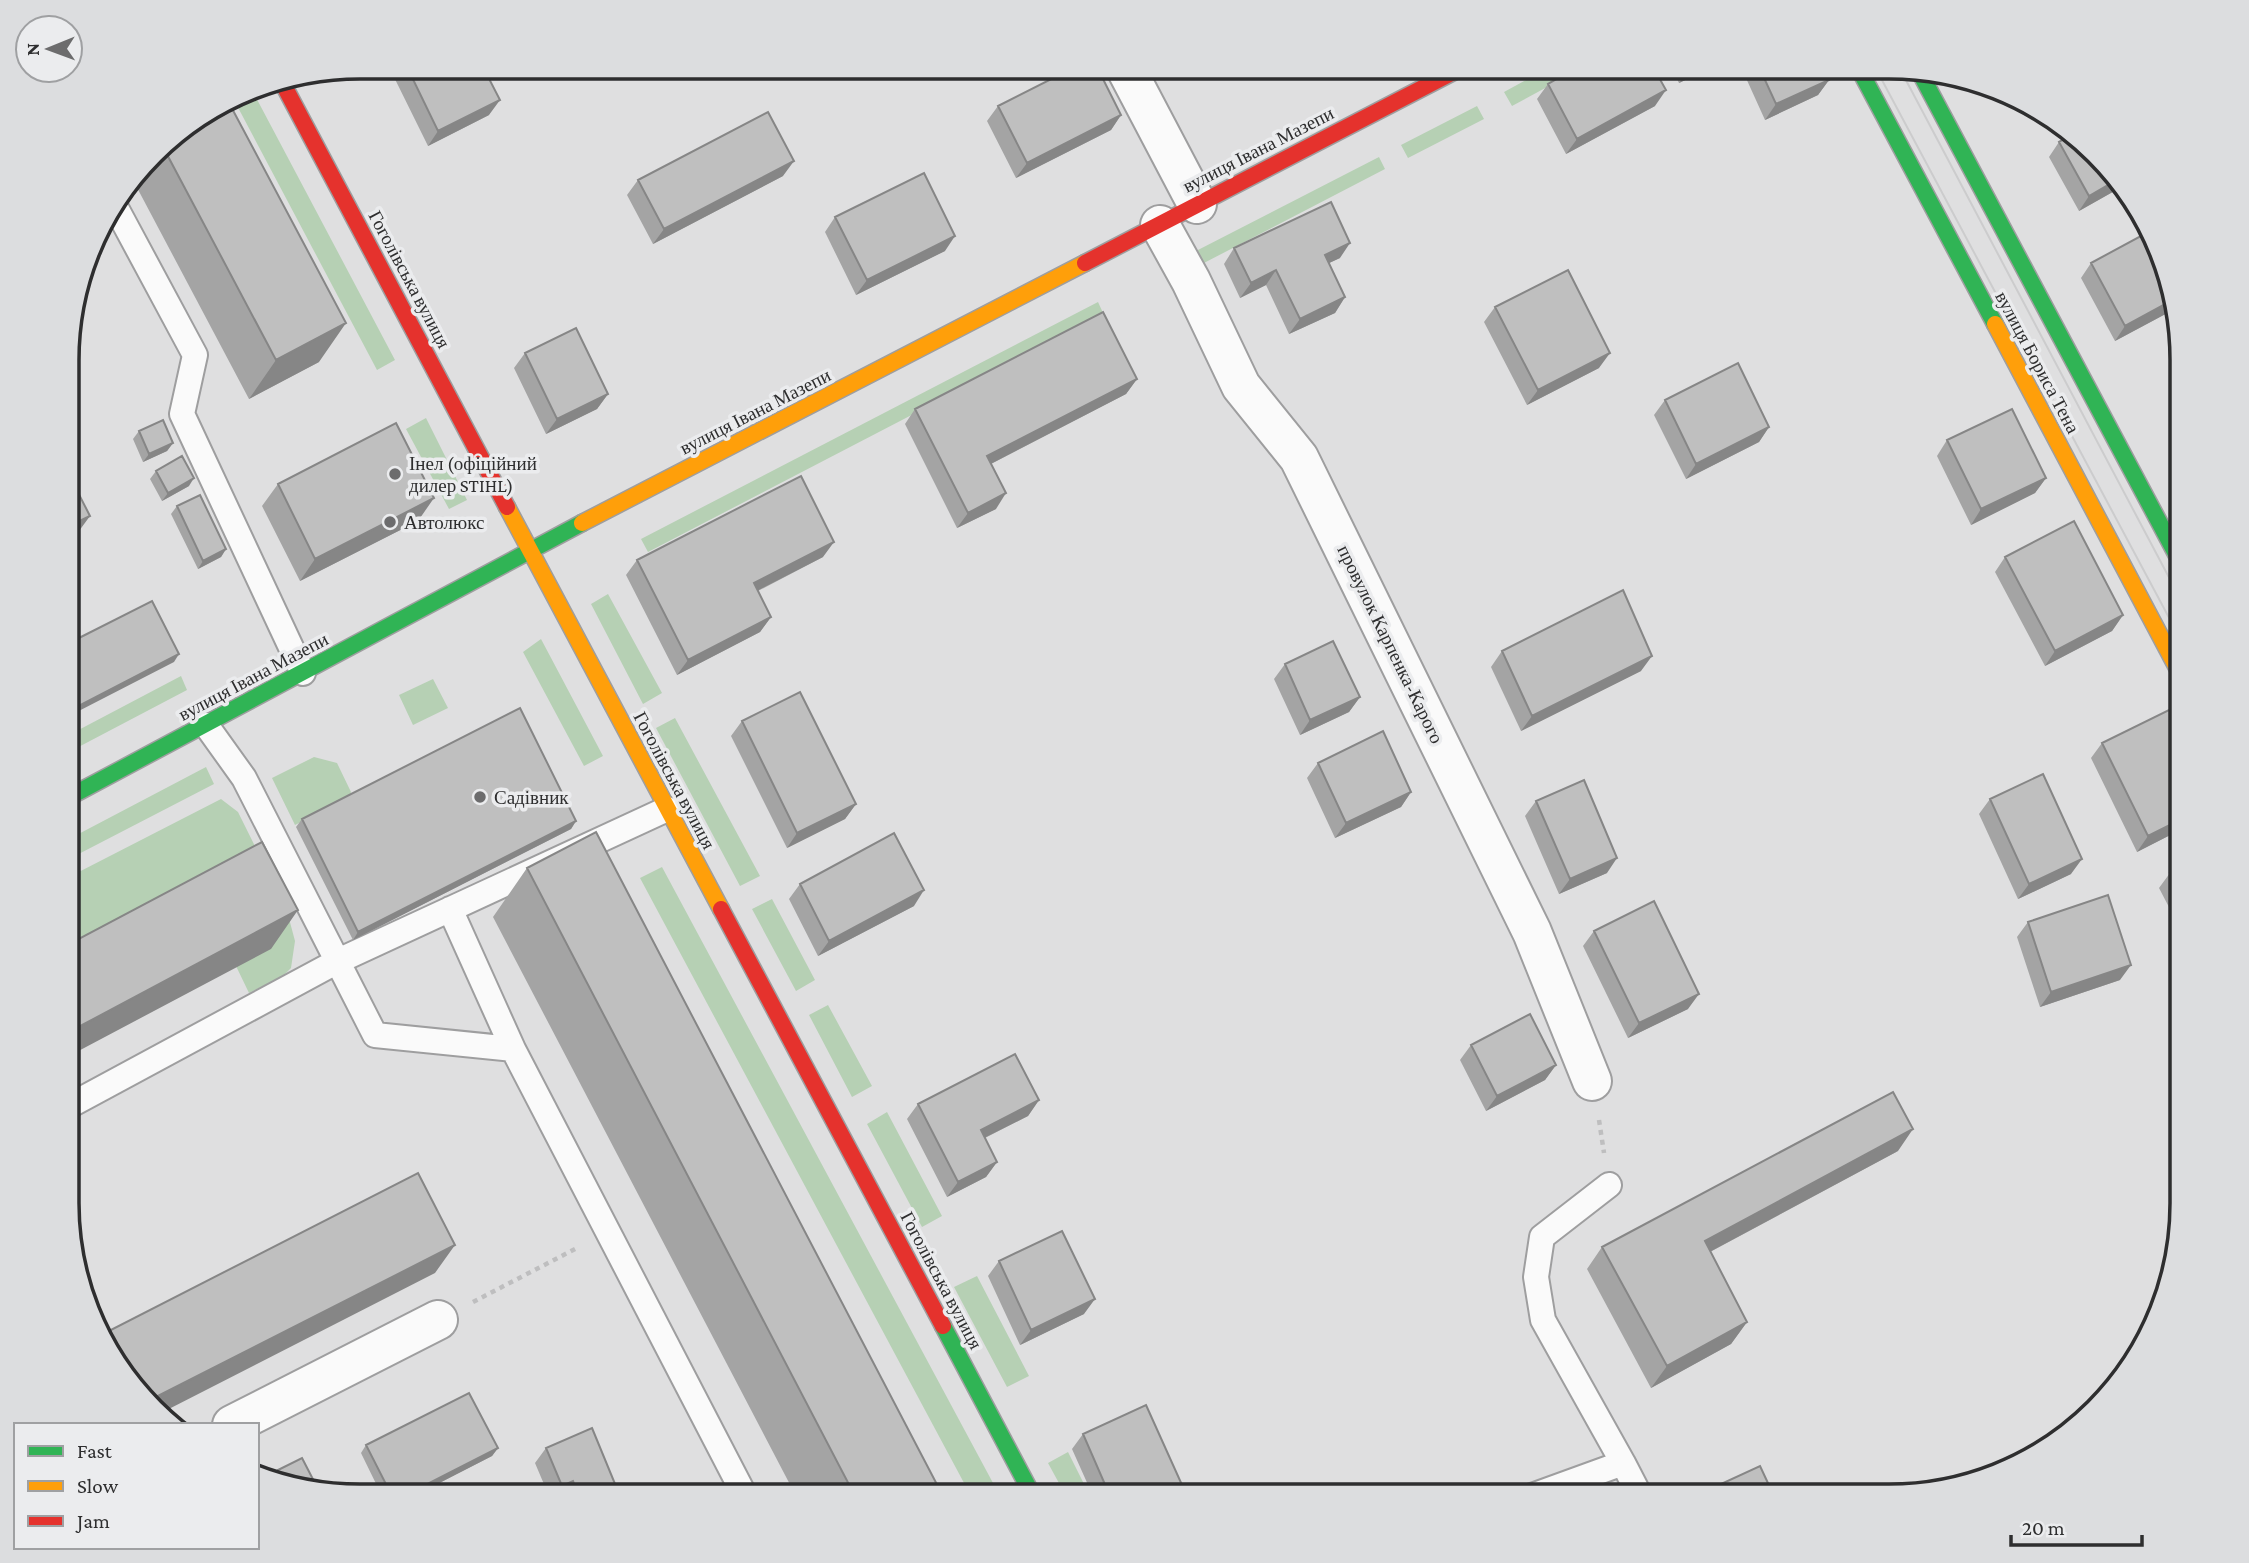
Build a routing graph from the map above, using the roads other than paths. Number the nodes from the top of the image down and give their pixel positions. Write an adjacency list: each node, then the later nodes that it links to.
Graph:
1 (1131, 79): 6 (street)
2 (1440, 79): 6 (street, вулиця Івана Мазепи)
3 (1864, 79): 11 (street, вулиця Бориса Тена)
4 (1924, 81): 9 (street, вулиця Бориса Тена)
5 (285, 89): 10 (street, Гоголівська вулиця)
6 (1197, 204): 8 (street, вулиця Івана Мазепи)
7 (119, 214): 12 (lane)
8 (1160, 225): 10 (street, вулиця Івана Мазепи); 19 (street, провулок Карпенка-Карого)
9 (2170, 542)
10 (530, 550): 12 (street, вулиця Івана Мазепи); 15 (street, Гоголівська вулиця)
11 (2170, 654)
12 (303, 673): 13 (street, вулиця Івана Мазепи)
13 (206, 724): 14 (street, вулиця Івана Мазепи); 17 (lane)
14 (79, 792)
15 (667, 810): 16 (lane); 26 (street, Гоголівська вулиця)
16 (450, 909): 17 (lane); 18 (lane)
17 (336, 962): 18 (lane); 20 (lane)
18 (513, 1049): 25 (lane)
19 (1592, 1081)
20 (79, 1101)
21 (1609, 1185): 24 (lane)
22 (438, 1320): 23 (street)
23 (236, 1423)
24 (1623, 1463): 27 (lane); 28 (lane)
25 (739, 1484)
26 (1027, 1484)
27 (1565, 1484)
28 (1634, 1484)

